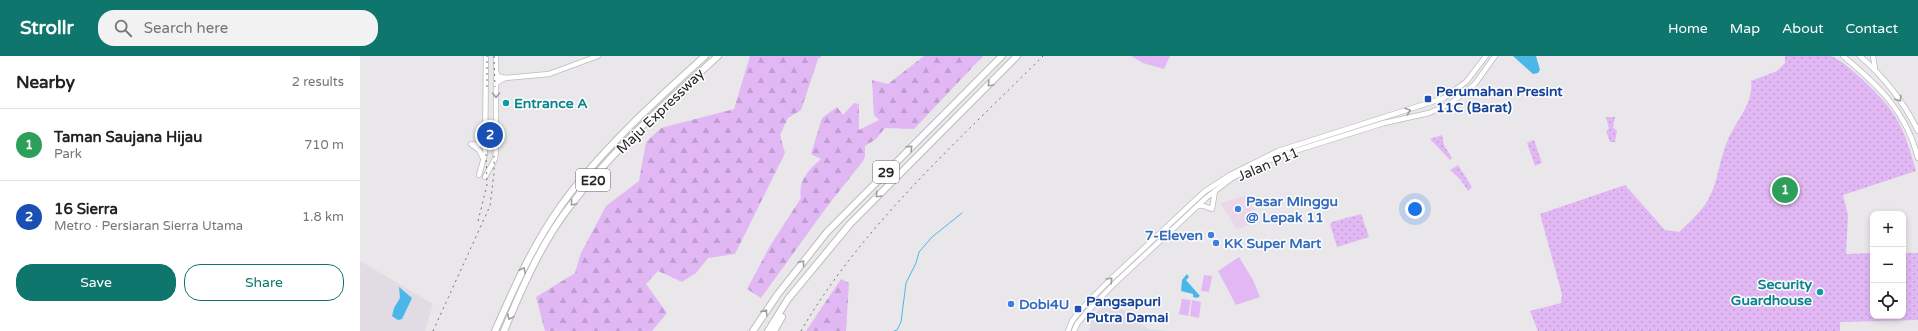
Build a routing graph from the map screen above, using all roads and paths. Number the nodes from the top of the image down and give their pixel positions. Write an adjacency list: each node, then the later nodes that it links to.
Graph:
1 (486, 56): 20 (main road)
2 (496, 56): 16 (main road)
3 (598, 56): 17 (main road)
4 (705, 56): 26 (highway, Maju Expressway / E20, one-way to 4)
5 (718, 56): 27 (highway, Maju Expressway / E20, one-way to 27)
6 (1002, 56): 28 (highway, 29, one-way to 6)
7 (1017, 56): 25 (highway, 29, one-way to 25)
8 (1486, 56): 31 (main road, Jalan P11, one-way to 8)
9 (1495, 56): 23 (main road, Jalan P11)
10 (1843, 56): 14 (main road)
11 (1861, 56): 13 (main road); 14 (main road)
12 (1872, 56): 13 (main road); 15 (main road)
13 (1868, 63): 14 (main road); 15 (main road)
14 (1859, 68): 21 (main road)
15 (1876, 70): 19 (main road, one-way to 19)
16 (496, 72): 17 (main road); 18 (main road)
17 (505, 78): 18 (main road)
18 (496, 83): 22 (main road, one-way to 22)
19 (1918, 131)
20 (485, 141): 22 (main road); 22 (main road)
21 (1918, 158)
22 (483, 160)
23 (1215, 191): 24 (main road, Jalan P11); 24 (main road)
24 (1197, 206): 32 (main road, Jalan P11)
25 (813, 266): 29 (highway, 29); 30 (highway)
26 (495, 331)
27 (504, 331)
28 (753, 331)
29 (768, 331)
30 (774, 331)
31 (1068, 331)
32 (1074, 331)

